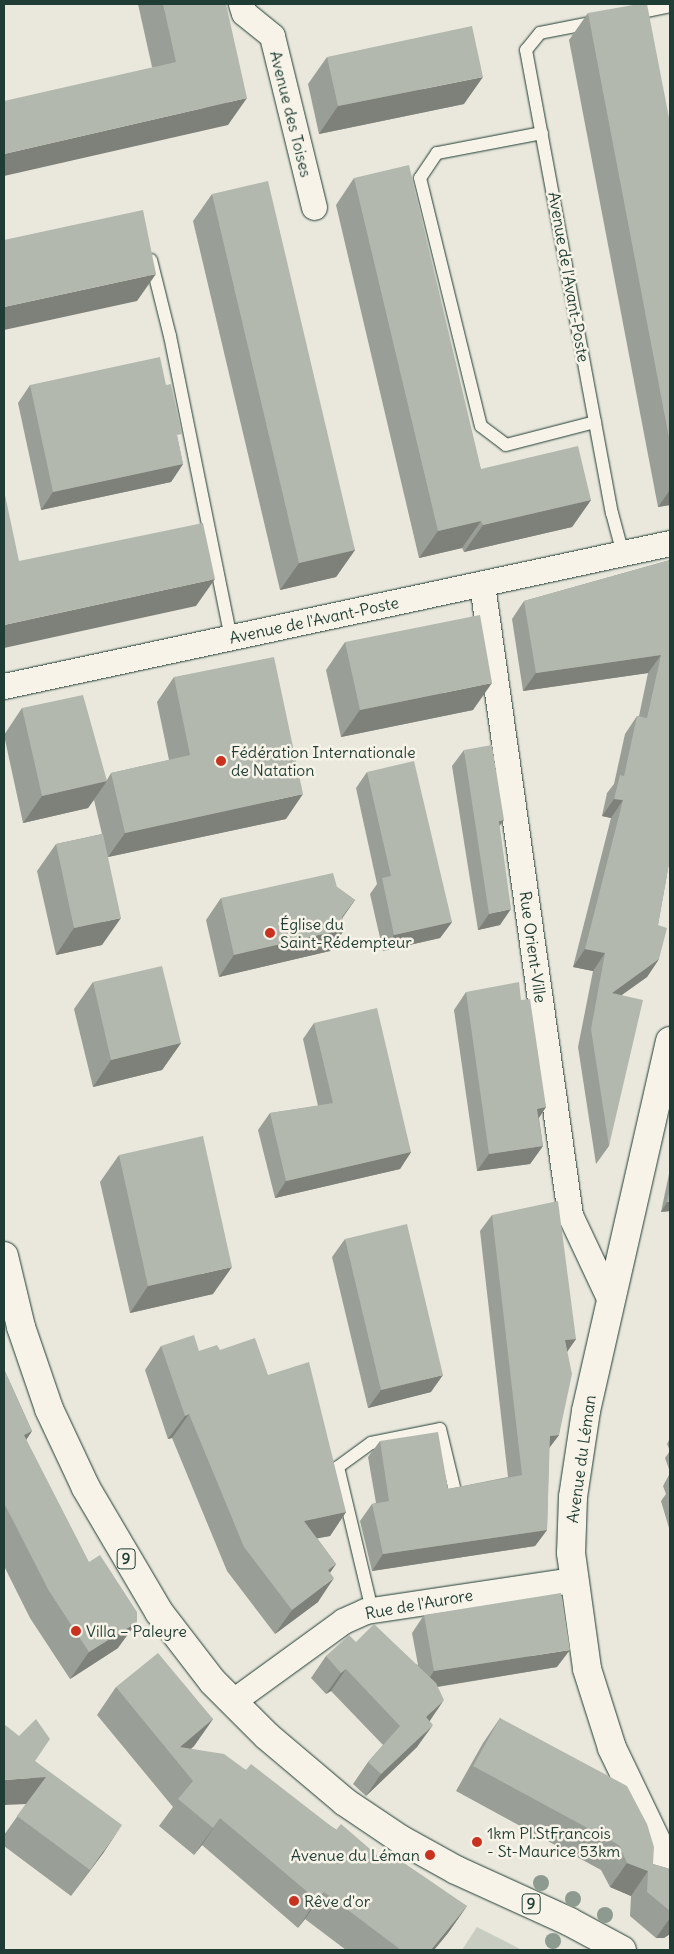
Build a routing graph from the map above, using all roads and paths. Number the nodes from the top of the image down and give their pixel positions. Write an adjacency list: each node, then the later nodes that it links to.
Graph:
1 (241, 4): 4 (street, Avenue des Toises)
2 (670, 6): 3 (lane, Avenue de l'Avant-Poste)
3 (542, 133): 6 (lane, Avenue de l'Avant-Poste); 6 (lane)
4 (314, 207)
5 (147, 244): 10 (lane)
6 (595, 422): 8 (lane, Avenue de l'Avant-Poste)
7 (670, 543): 8 (street, Avenue de l'Avant-Poste)
8 (623, 554): 9 (street, Avenue de l'Avant-Poste)
9 (482, 584): 10 (street, Avenue de l'Avant-Poste); 14 (street, Rue Orient-Ville)
10 (231, 638): 11 (street, Avenue de l'Avant-Poste)
11 (4, 686)
12 (670, 1041): 14 (main road, Avenue du Léman)
13 (4, 1256): 18 (main road, 9)
14 (611, 1302): 16 (main road, Avenue du Léman)
15 (454, 1487): 17 (lane)
16 (573, 1580): 17 (street, Rue de l'Aurore); 19 (main road, Avenue du Léman)
17 (372, 1610): 18 (street, Rue de l'Aurore)
18 (233, 1702): 20 (main road, 9)
19 (670, 1868)
20 (622, 1950)

